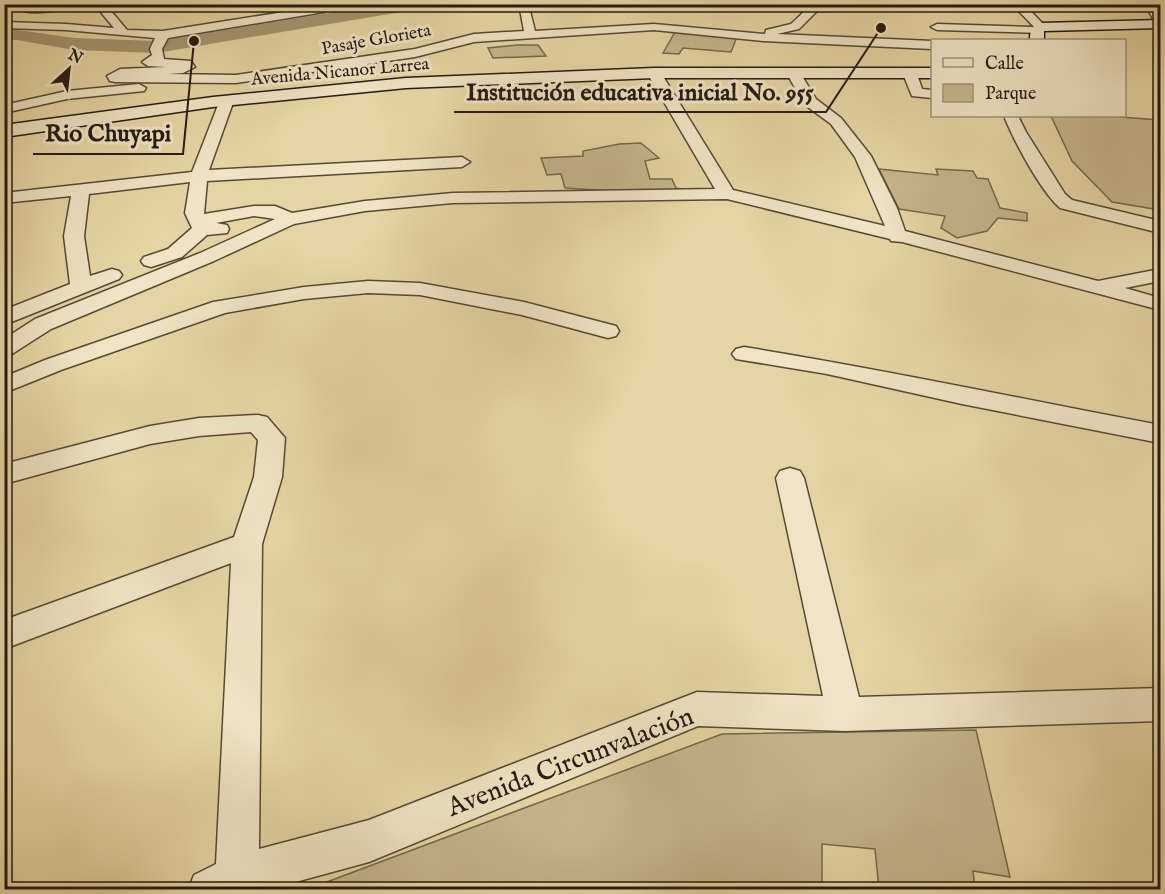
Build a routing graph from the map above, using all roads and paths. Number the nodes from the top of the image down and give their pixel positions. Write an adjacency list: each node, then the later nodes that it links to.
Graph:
1 (76, 4): 7 (street)
2 (99, 4): 14 (street)
3 (317, 4): 10 (street)
4 (527, 4): 15 (street)
5 (1017, 4): 16 (street)
6 (1145, 4): 11 (street)
7 (11, 8)
8 (853, 8): 17 (street)
9 (213, 11): 10 (street)
10 (227, 24): 18 (street)
11 (1161, 24): 16 (main road)
12 (4, 25): 14 (street)
13 (937, 27): 16 (street)
14 (124, 33): 18 (street)
15 (530, 33): 17 (street, Pasaje Glorieta); 24 (street, Pasaje Glorieta)
16 (1038, 33)
17 (747, 36): 19 (street, Pasaje Glorieta)
18 (159, 42): 24 (street)
19 (931, 45)
20 (654, 73): 22 (main road, Avenida Nicanor Larrea); 27 (main road, Avenida Nicanor Larrea); 34 (street)
21 (931, 73): 23 (main road, Avenida Nicanor Larrea)
22 (794, 74): 23 (main road, Avenida Nicanor Larrea); 39 (street)
23 (910, 74): 26 (street)
24 (214, 80): 25 (street); 28 (street)
25 (76, 84)
26 (931, 94)
27 (227, 100): 30 (main road, Avenida Nicanor Larrea); 32 (street)
28 (4, 109)
29 (1012, 117): 38 (street)
30 (4, 131)
31 (462, 162): 32 (street)
32 (199, 176): 33 (street); 37 (street)
33 (81, 188): 35 (street); 42 (street)
34 (727, 194): 36 (street); 39 (street)
35 (4, 198)
36 (289, 219): 37 (street); 40 (street)
37 (200, 225): 40 (street); 42 (street)
38 (1161, 227)
39 (898, 237): 43 (street)
40 (236, 243): 47 (street)
41 (1161, 275): 43 (street)
42 (81, 287): 45 (street)
43 (1094, 288): 44 (street)
44 (1161, 304)
45 (4, 318)
46 (608, 331): 49 (street)
47 (4, 349)
48 (744, 354): 50 (street)
49 (4, 386)
50 (1161, 434)
51 (4, 474): 53 (street)
52 (790, 478): 56 (street)
53 (247, 544): 54 (street); 57 (street)
54 (4, 635)
55 (1161, 705): 56 (street, Avenida Circunvalación)
56 (845, 714): 57 (street, Avenida Circunvalación)
57 (223, 883)

